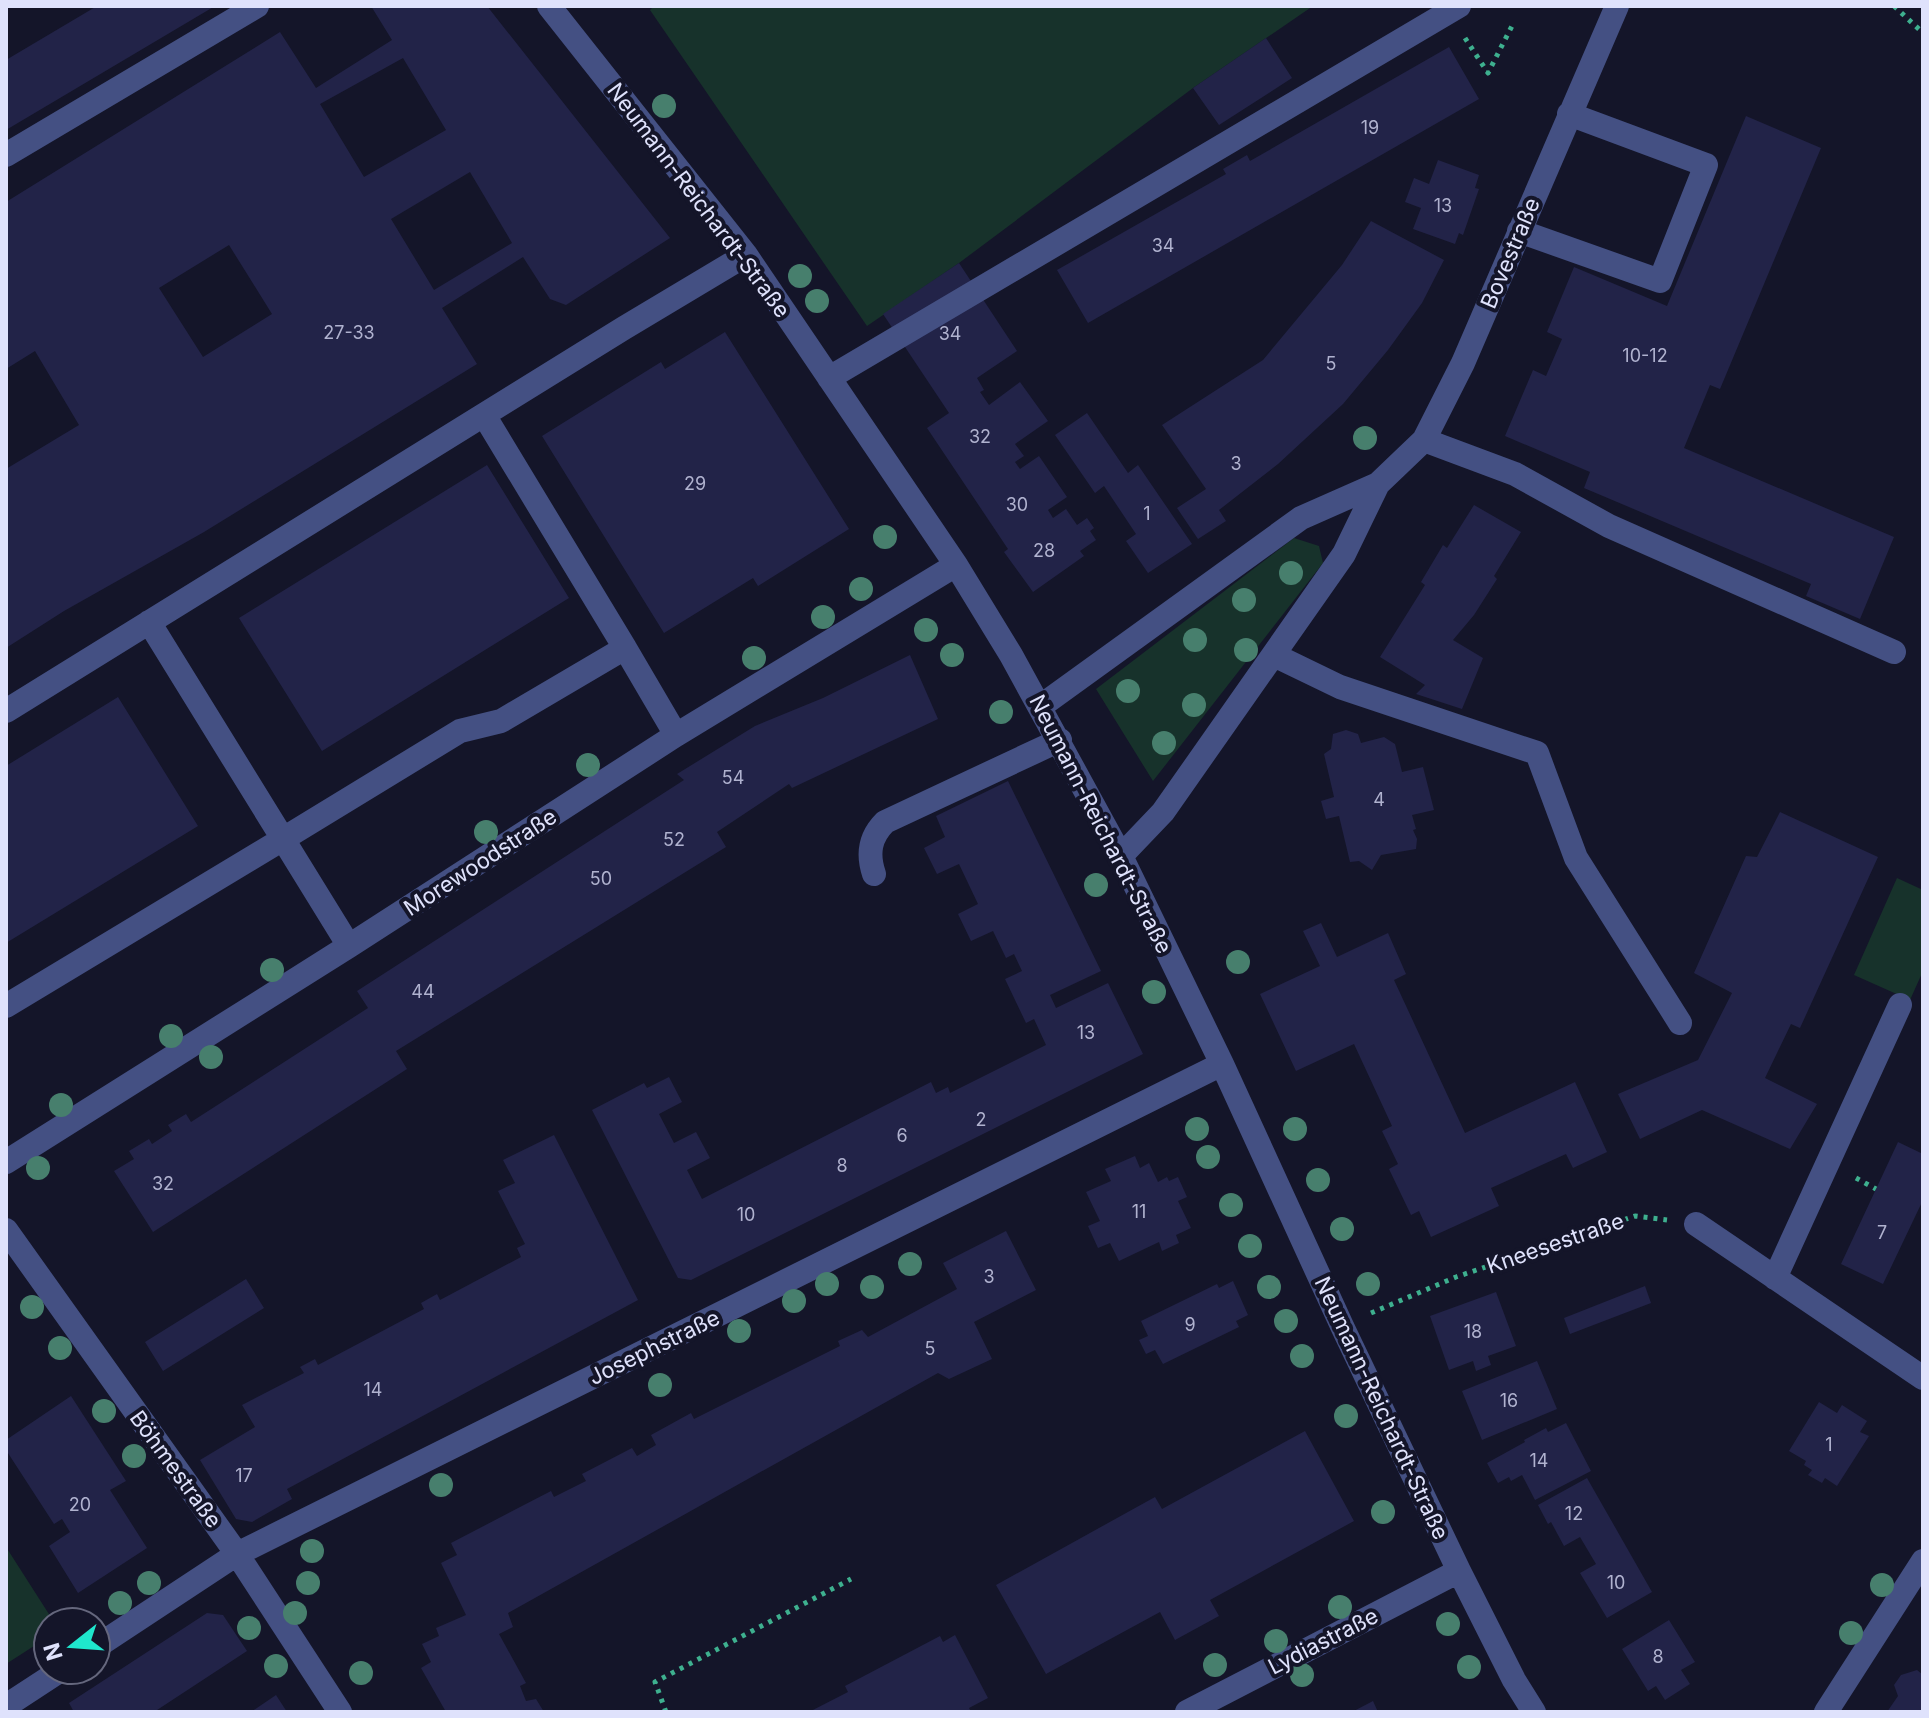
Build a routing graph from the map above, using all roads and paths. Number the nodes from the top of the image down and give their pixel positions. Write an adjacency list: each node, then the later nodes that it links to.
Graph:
1 (257, 6): 9 (street)
2 (549, 6): 11 (street, Neumann-Reichardt-Straße)
3 (1617, 6): 8 (street, Bovestraße)
4 (1894, 6): 7 (path)
5 (1453, 9): 6 (path); 12 (street)
6 (1514, 22)
7 (1923, 33)
8 (1569, 114): 10 (street, Bovestraße); 10 (street)
9 (6, 155)
10 (1519, 231): 14 (street, Bovestraße)
11 (746, 255): 12 (street, Neumann-Reichardt-Straße); 13 (street)
12 (829, 378): 16 (street, Neumann-Reichardt-Straße)
13 (484, 415): 17 (street); 18 (street)
14 (1424, 440): 15 (street, Bovestraße); 19 (street)
15 (1378, 484): 20 (street, Bovestraße); 21 (street, Bovestraße)
16 (956, 565): 21 (street, Neumann-Reichardt-Straße); 23 (street, Morewoodstraße)
17 (149, 622): 22 (street); 25 (street)
18 (625, 648): 23 (street); 25 (street)
19 (1894, 652)
20 (1274, 655): 26 (street, Bovestraße); 31 (street)
21 (1041, 706): 24 (street, Neumann-Reichardt-Straße)
22 (6, 711)
23 (676, 735): 28 (street, Morewoodstraße)
24 (1060, 740): 26 (street, Neumann-Reichardt-Straße); 27 (street)
25 (283, 839): 28 (street); 30 (street)
26 (1121, 856): 32 (street, Neumann-Reichardt-Straße)
27 (874, 874)
28 (349, 946): 33 (street, Morewoodstraße)
29 (1900, 1005): 36 (street)
30 (6, 1006)
31 (1680, 1023)
32 (1222, 1064): 37 (street, Neumann-Reichardt-Straße); 39 (street, Josephstraße)
33 (6, 1162)
34 (1696, 1224): 36 (street); 37 (path, Kneesestraße)
35 (6, 1230): 39 (street, Böhmestraße)
36 (1775, 1278): 38 (street)
37 (1342, 1326): 41 (street, Neumann-Reichardt-Straße)
38 (1923, 1378)
39 (237, 1554): 43 (street, Josephstraße); 46 (street, Böhmestraße)
40 (1923, 1561): 50 (street)
41 (1459, 1571): 48 (street, Lydiastraße); 49 (street, Neumann-Reichardt-Straße)
42 (851, 1579): 47 (path)
43 (112, 1636)
44 (37, 1686): 45 (street)
45 (6, 1706)
46 (340, 1712)
47 (666, 1712)
48 (1187, 1712)
49 (1534, 1712)
50 (1826, 1712)

